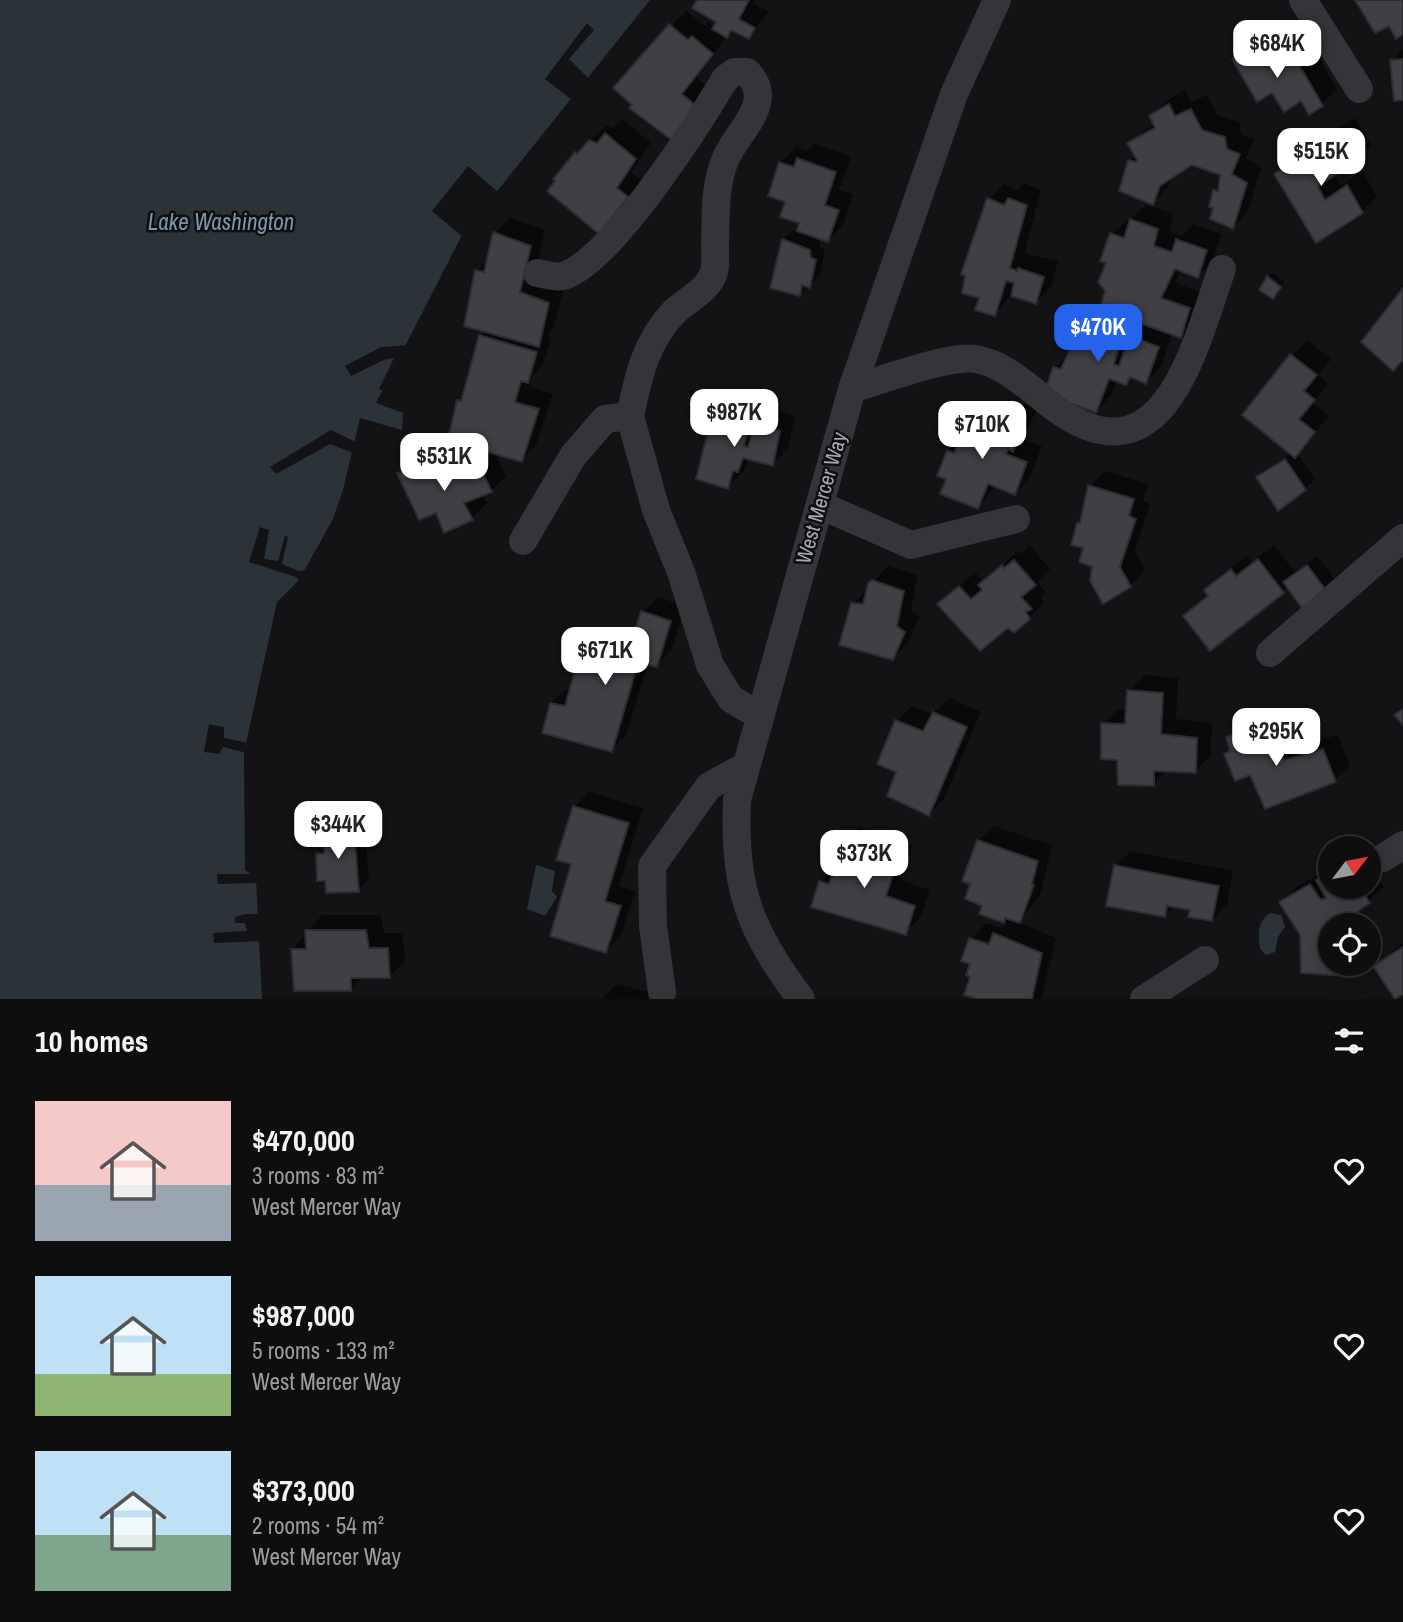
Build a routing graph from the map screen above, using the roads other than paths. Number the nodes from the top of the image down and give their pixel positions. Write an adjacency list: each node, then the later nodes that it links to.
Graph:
1 (997, 0): 6 (street, West Mercer Way)
2 (1303, 0): 3 (street)
3 (1359, 89)
4 (1222, 268): 6 (street)
5 (537, 273): 7 (street)
6 (852, 389): 8 (street, West Mercer Way)
7 (630, 416): 11 (street); 13 (street)
8 (820, 505): 9 (street); 13 (street, West Mercer Way)
9 (1016, 519)
10 (1403, 538): 12 (street)
11 (523, 541)
12 (1270, 653)
13 (760, 716): 14 (street, West Mercer Way)
14 (746, 766): 16 (street); 17 (street, West Mercer Way)
15 (1205, 960): 18 (street)
16 (662, 992)
17 (801, 999)
18 (1144, 999)

